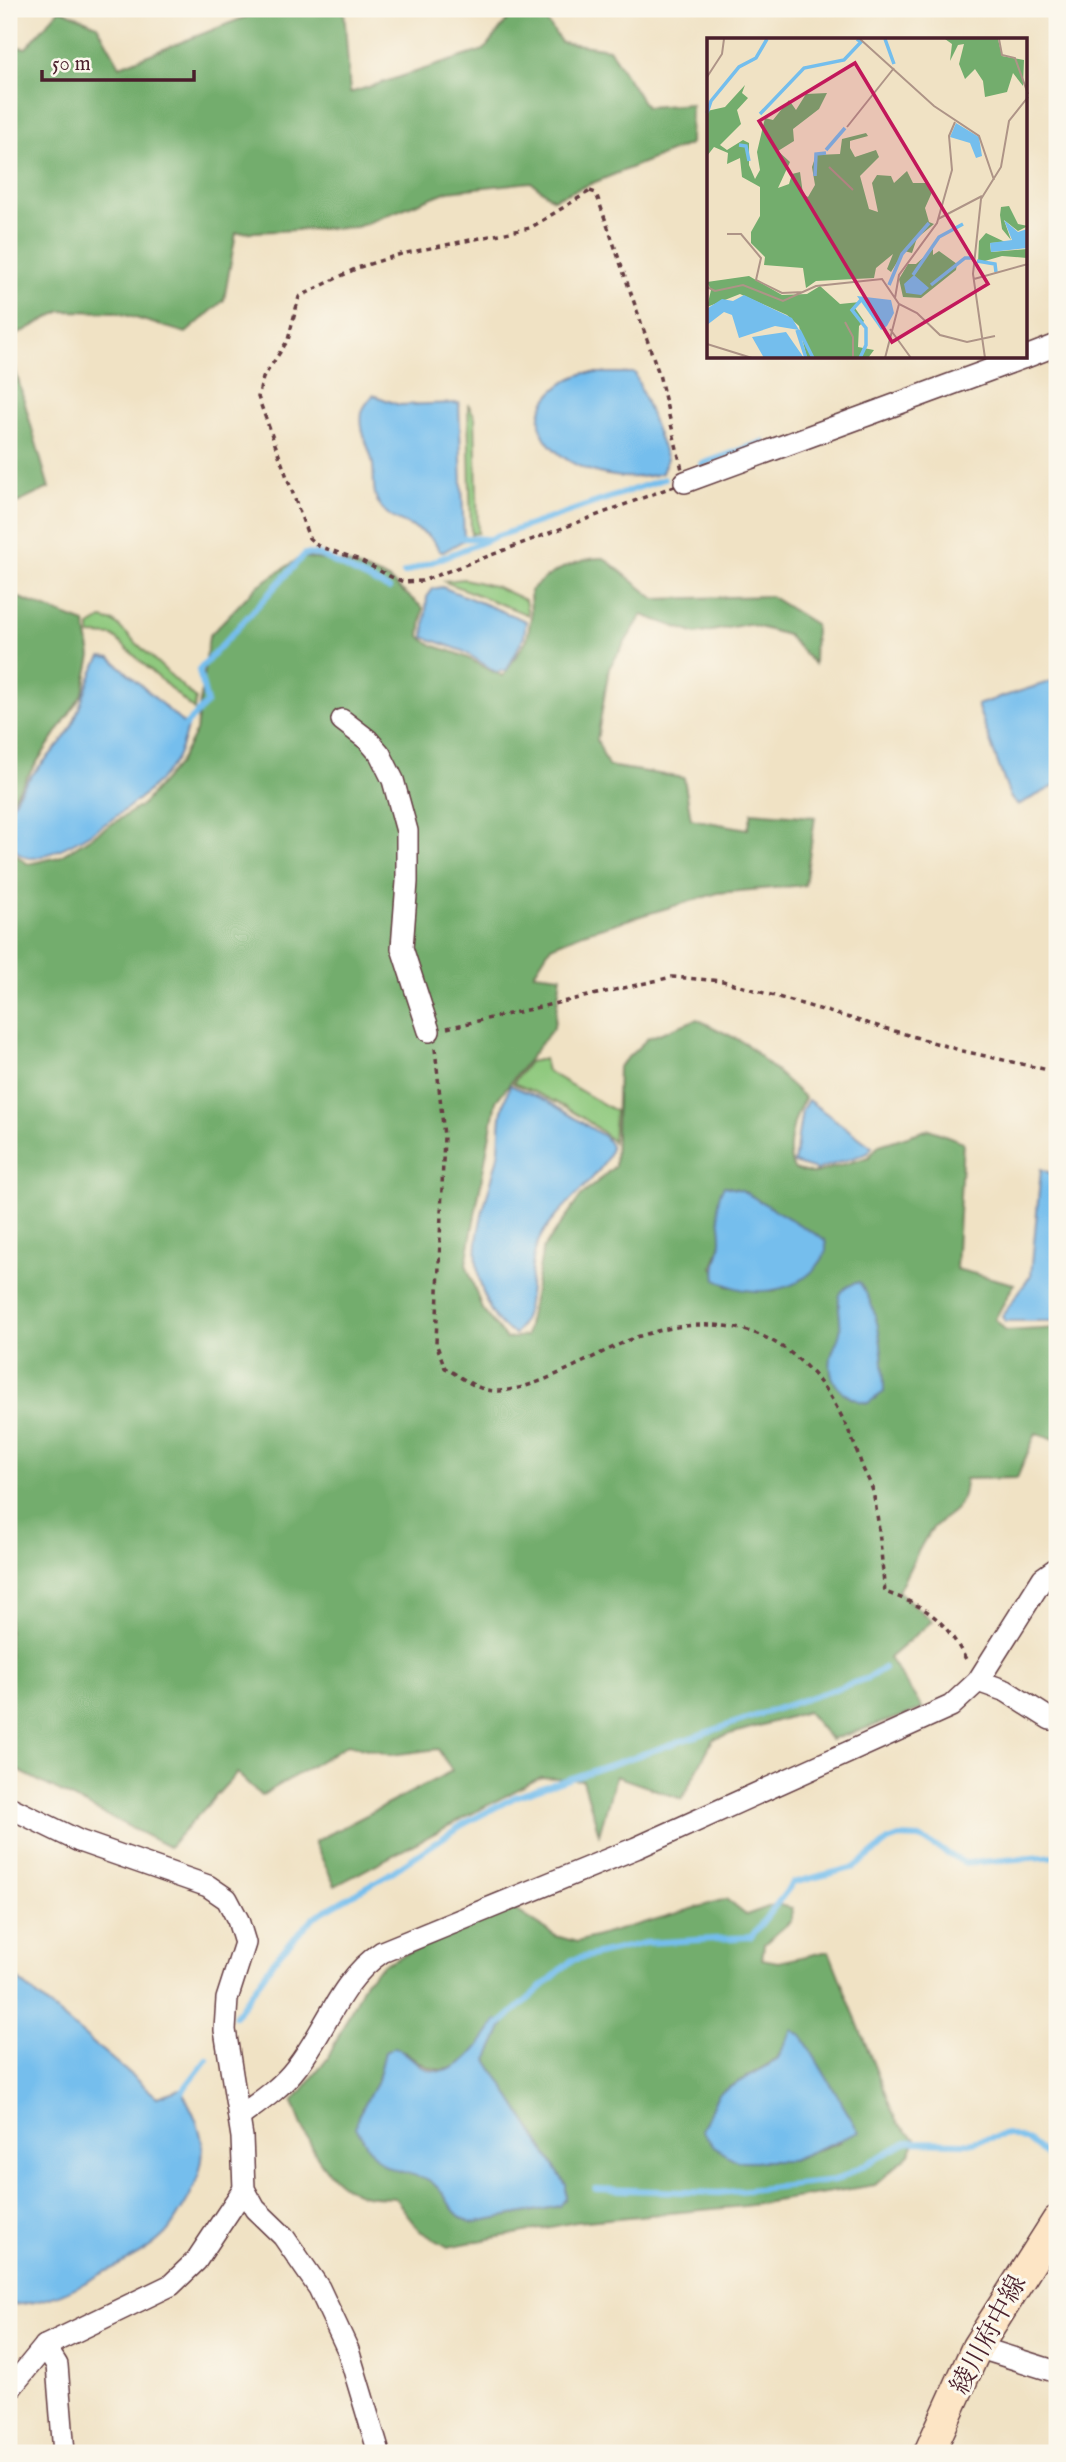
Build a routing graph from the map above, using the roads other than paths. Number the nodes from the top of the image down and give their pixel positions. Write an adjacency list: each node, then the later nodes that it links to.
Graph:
1 (1057, 345): 2 (street)
2 (1028, 356)
3 (1020, 359): 4 (street)
4 (685, 482)
5 (342, 720): 6 (street)
6 (429, 1031)
7 (1057, 1568): 8 (street)
8 (978, 1681): 9 (street); 11 (street)
9 (1057, 1719)
10 (9, 1807): 11 (street)
11 (239, 2118): 12 (street)
12 (244, 2189): 14 (street); 19 (street)
13 (1057, 2221): 15 (main road, 綾川府中線)
14 (45, 2346): 17 (street); 18 (street)
15 (977, 2347): 16 (street); 20 (main road, 綾川府中線)
16 (1057, 2372)
17 (9, 2390)
18 (64, 2453)
19 (379, 2453)
20 (929, 2453)

